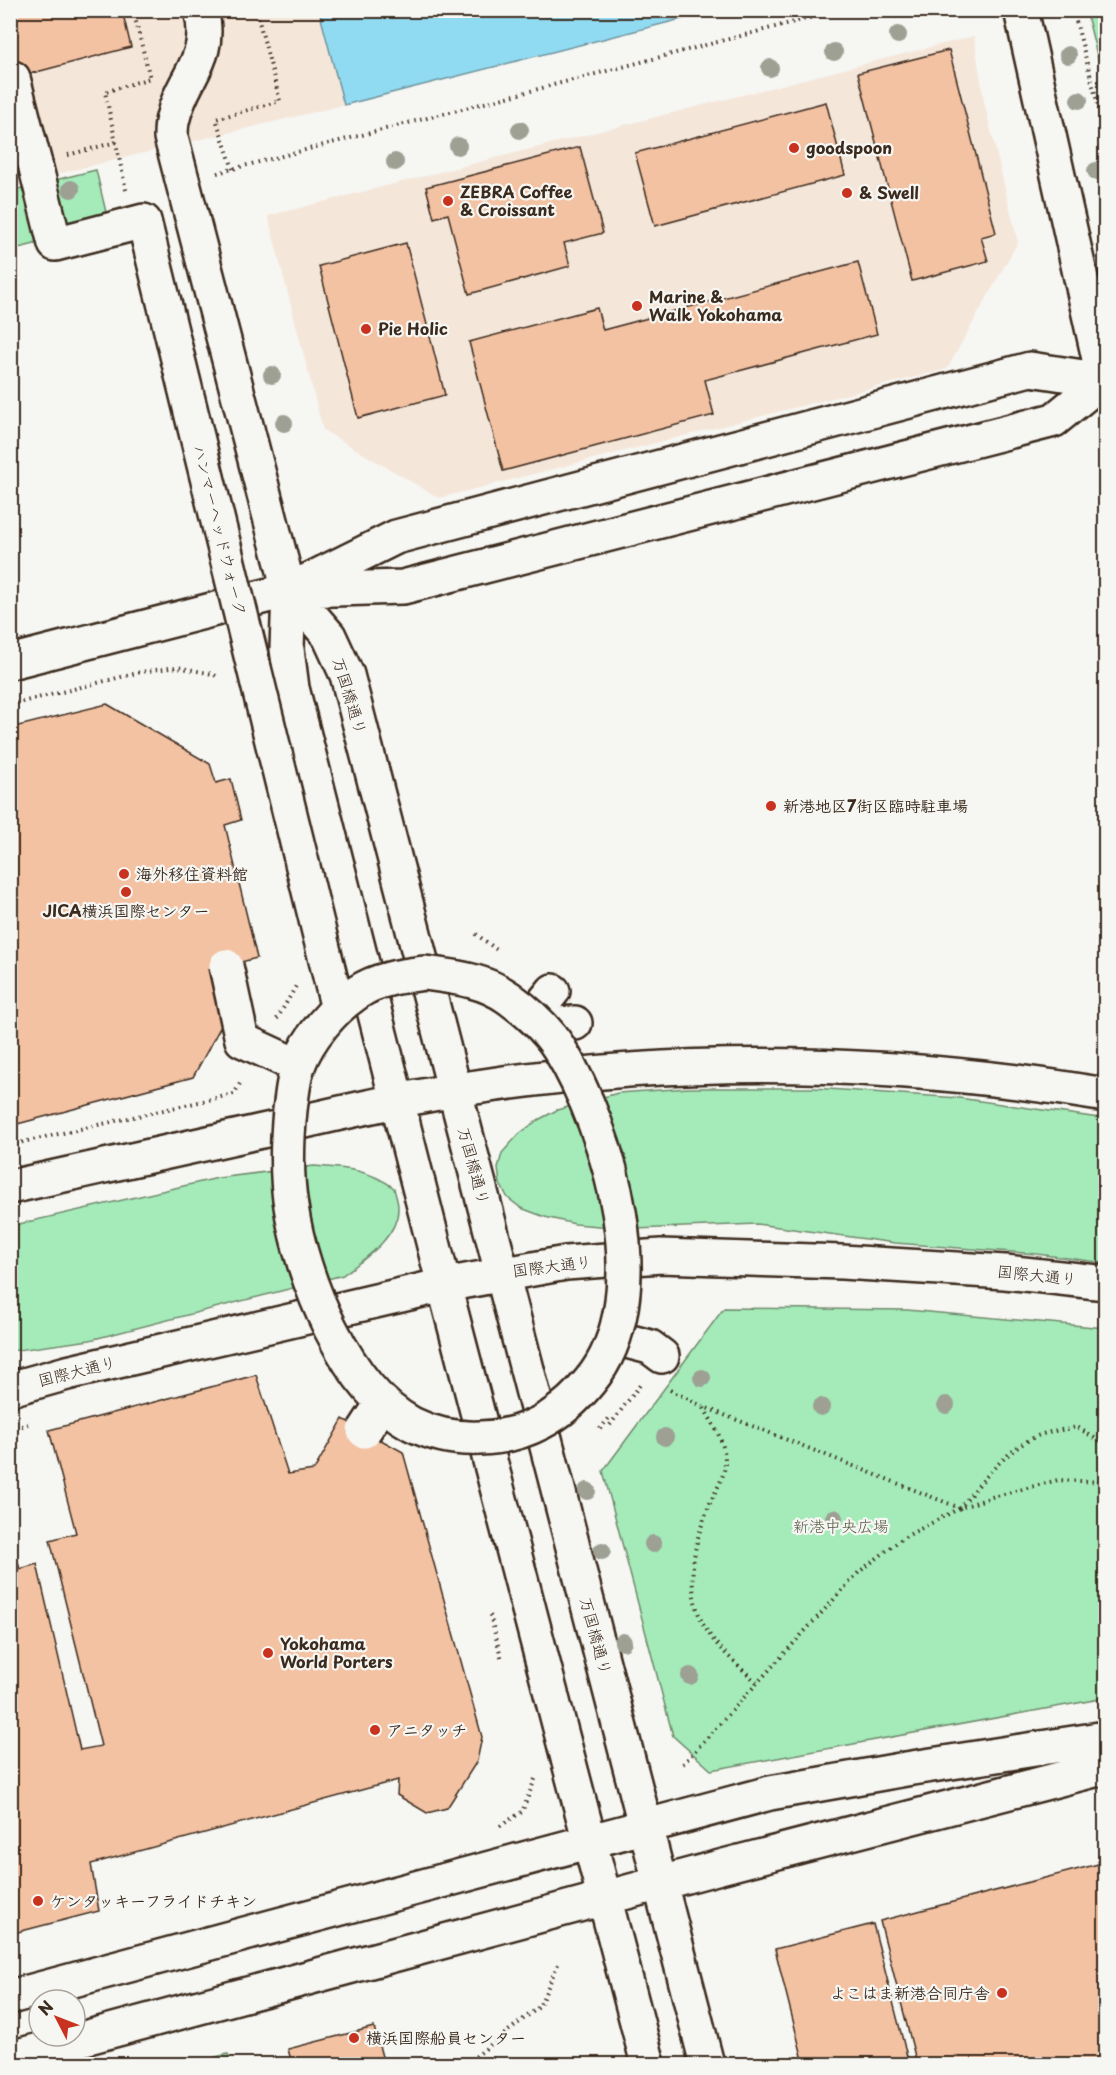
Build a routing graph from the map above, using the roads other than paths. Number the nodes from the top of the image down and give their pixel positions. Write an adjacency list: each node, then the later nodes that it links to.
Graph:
1 (201, 10): 5 (street)
2 (1021, 10): 4 (street)
3 (13, 78): 9 (street, ハンマーヘッドウォーク, bridge)
4 (1104, 385): 5 (street); 5 (street)
5 (289, 590): 6 (street); 12 (street, 万国橋通り); 14 (street)
6 (10, 662)
7 (226, 966): 11 (street, bridge)
8 (552, 991): 10 (street)
9 (338, 1009): 10 (street, bridge); 11 (street, bridge)
10 (550, 1023): 19 (street, bridge)
11 (298, 1066): 24 (street, bridge)
12 (454, 1090): 13 (street); 14 (street); 16 (street, 万国橋通り)
13 (1106, 1095)
14 (397, 1100): 15 (street); 18 (street)
15 (10, 1187)
16 (501, 1273): 17 (street, 国際大通り); 18 (street, 国際大通り); 28 (street, 万国橋通り)
17 (1106, 1282)
18 (444, 1285): 21 (street, 国際大通り); 29 (street)
19 (615, 1338): 20 (street); 24 (street, bridge)
20 (663, 1371)
21 (67, 1373): 22 (street); 23 (street, 国際大通り)
22 (10, 1377)
23 (10, 1389)
24 (382, 1402): 25 (street, bridge)
25 (364, 1431)
26 (1106, 1738): 28 (street)
27 (1106, 1767): 30 (street)
28 (646, 1827): 29 (street); 30 (street, 万国橋通り)
29 (591, 1842): 31 (street); 32 (street)
30 (660, 1883): 31 (street); 35 (street, 万国橋通り)
31 (605, 1898): 33 (street); 34 (street)
32 (10, 1997)
33 (10, 2058)
34 (648, 2064)
35 (707, 2064)

